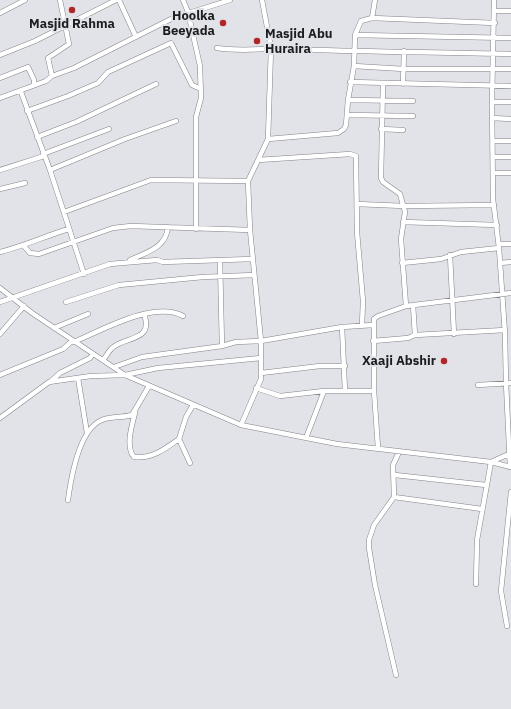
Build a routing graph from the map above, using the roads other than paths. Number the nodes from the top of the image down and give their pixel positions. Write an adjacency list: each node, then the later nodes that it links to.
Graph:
1 (25, 0): 13 (street)
2 (60, 0): 16 (street)
3 (116, 0): 16 (street)
4 (119, 0): 18 (street)
5 (183, 0): 12 (street)
6 (230, 0): 12 (street)
7 (262, 0): 22 (street)
8 (375, 0): 14 (street)
9 (494, 0): 10 (street)
10 (495, 11): 11 (street); 15 (street)
11 (511, 11)
12 (188, 12): 18 (street); 41 (street)
13 (0, 13)
14 (372, 18): 15 (street); 17 (street)
15 (495, 23): 19 (street)
16 (66, 25): 27 (street); 32 (street)
17 (354, 35): 19 (street); 24 (street)
18 (136, 37): 32 (street)
19 (494, 37): 20 (street); 25 (street)
20 (511, 38)
21 (217, 48): 22 (street)
22 (271, 48): 24 (street); 60 (street)
23 (404, 51): 24 (street); 25 (street); 30 (street)
24 (355, 52): 28 (street)
25 (494, 53): 26 (street); 29 (street)
26 (511, 54)
27 (0, 55)
28 (354, 66): 30 (street); 34 (street)
29 (493, 68): 30 (street); 31 (street); 39 (street)
30 (404, 69): 37 (street)
31 (511, 69)
32 (52, 76): 38 (street)
33 (0, 78): 38 (street)
34 (350, 82): 36 (street); 44 (street)
35 (156, 84): 59 (street)
36 (383, 84): 37 (street); 45 (street)
37 (403, 84): 39 (street)
38 (34, 86): 42 (street)
39 (493, 86): 40 (street); 47 (street)
40 (511, 86)
41 (201, 89): 49 (street); 71 (street)
42 (21, 92): 43 (street); 49 (street)
43 (0, 98)
44 (348, 100): 45 (street); 51 (street)
45 (382, 100): 46 (street); 50 (street)
46 (413, 101)
47 (492, 102): 48 (street); 53 (street)
48 (511, 102)
49 (27, 111): 59 (street)
50 (382, 114): 51 (street); 52 (street); 57 (street)
51 (347, 115): 60 (street)
52 (412, 116)
53 (492, 118): 54 (street); 61 (street)
54 (511, 119)
55 (176, 121): 68 (street)
56 (109, 129): 63 (street)
57 (381, 129): 58 (street); 77 (street)
58 (403, 130)
59 (37, 137): 63 (street)
60 (268, 139): 66 (street)
61 (493, 141): 62 (street); 64 (street)
62 (511, 141)
63 (44, 155): 67 (street); 68 (street)
64 (493, 157): 65 (street); 69 (street)
65 (511, 157)
66 (258, 160): 72 (street); 75 (street)
67 (0, 170)
68 (50, 170): 78 (street)
69 (493, 173): 70 (street); 76 (street)
70 (511, 173)
71 (196, 181): 72 (street); 78 (street); 83 (street)
72 (248, 181): 84 (street)
73 (25, 183): 74 (street)
74 (0, 189)
75 (357, 204): 77 (street); 113 (street)
76 (494, 205): 77 (street); 80 (street)
77 (404, 206): 79 (street)
78 (64, 212): 82 (street)
79 (403, 222): 80 (street); 95 (street)
80 (497, 225): 88 (street)
81 (168, 227): 83 (street); 85 (street); 93 (street)
82 (69, 229): 85 (street); 87 (street)
83 (196, 229): 84 (street)
84 (250, 230): 91 (street)
85 (73, 243): 87 (street); 97 (street)
86 (511, 244): 88 (street)
87 (24, 246): 89 (street)
88 (499, 246): 90 (street); 96 (street)
89 (0, 252)
90 (450, 255): 95 (street); 104 (street)
91 (252, 259): 92 (street); 98 (street)
92 (220, 260): 93 (street); 99 (street)
93 (127, 262): 97 (street)
94 (511, 262): 96 (street)
95 (402, 263): 109 (street)
96 (500, 263): 101 (street)
97 (84, 274): 103 (street)
98 (254, 276): 99 (street); 123 (street)
99 (221, 277): 106 (street); 125 (street)
100 (0, 288): 103 (street)
101 (503, 293): 102 (street); 104 (street); 117 (street)
102 (511, 293)
103 (11, 297): 105 (street); 108 (street)
104 (451, 300): 107 (street); 121 (street)
105 (0, 302)
106 (66, 302)
107 (413, 305): 109 (street); 120 (street)
108 (24, 306): 115 (street); 119 (street)
109 (406, 306): 114 (street)
110 (88, 314): 115 (street)
111 (144, 314): 112 (street); 122 (street); 129 (street)
112 (183, 316)
113 (362, 325): 114 (street); 116 (street)
114 (373, 325): 124 (street)
115 (54, 328): 122 (street)
116 (342, 328): 123 (street); 130 (street)
117 (505, 332): 118 (street); 121 (street); 128 (street)
118 (511, 333)
119 (0, 334)
120 (415, 334): 121 (street); 124 (street)
121 (454, 334)
122 (73, 341): 126 (street); 133 (street)
123 (261, 341): 125 (street); 127 (street)
124 (373, 341): 143 (street)
125 (222, 346): 131 (street)
126 (93, 354): 129 (street); 136 (street)
127 (261, 358): 132 (street); 134 (street)
128 (508, 358): 137 (street)
129 (104, 359): 131 (street)
130 (345, 366): 132 (street); 142 (street)
131 (114, 367): 134 (street)
132 (261, 373): 140 (street)
133 (0, 375)
134 (125, 375): 135 (street); 139 (street)
135 (78, 378): 136 (street); 148 (street)
136 (49, 382): 146 (street)
137 (508, 383): 138 (street); 153 (street)
138 (478, 385)
139 (149, 386): 144 (street); 145 (street)
140 (256, 388): 141 (street); 147 (street)
141 (324, 391): 142 (street); 149 (street)
142 (345, 391): 143 (street)
143 (374, 391): 151 (street)
144 (193, 405): 147 (street); 150 (street)
145 (134, 413): 148 (street); 150 (street)
146 (0, 418)
147 (240, 425): 149 (street)
148 (87, 432): 161 (street)
149 (306, 438): 151 (street)
150 (179, 439): 155 (street)
151 (378, 448): 152 (street)
152 (399, 452): 154 (street); 157 (street)
153 (511, 453): 154 (street); 156 (street)
154 (491, 462): 156 (street); 158 (street)
155 (190, 463)
156 (510, 467)
157 (395, 475): 158 (street); 160 (street)
158 (486, 485): 162 (street)
159 (511, 492): 164 (street)
160 (394, 497): 162 (street); 165 (street)
161 (68, 500)
162 (482, 509): 163 (street)
163 (476, 584)
164 (507, 626)
165 (396, 675)

